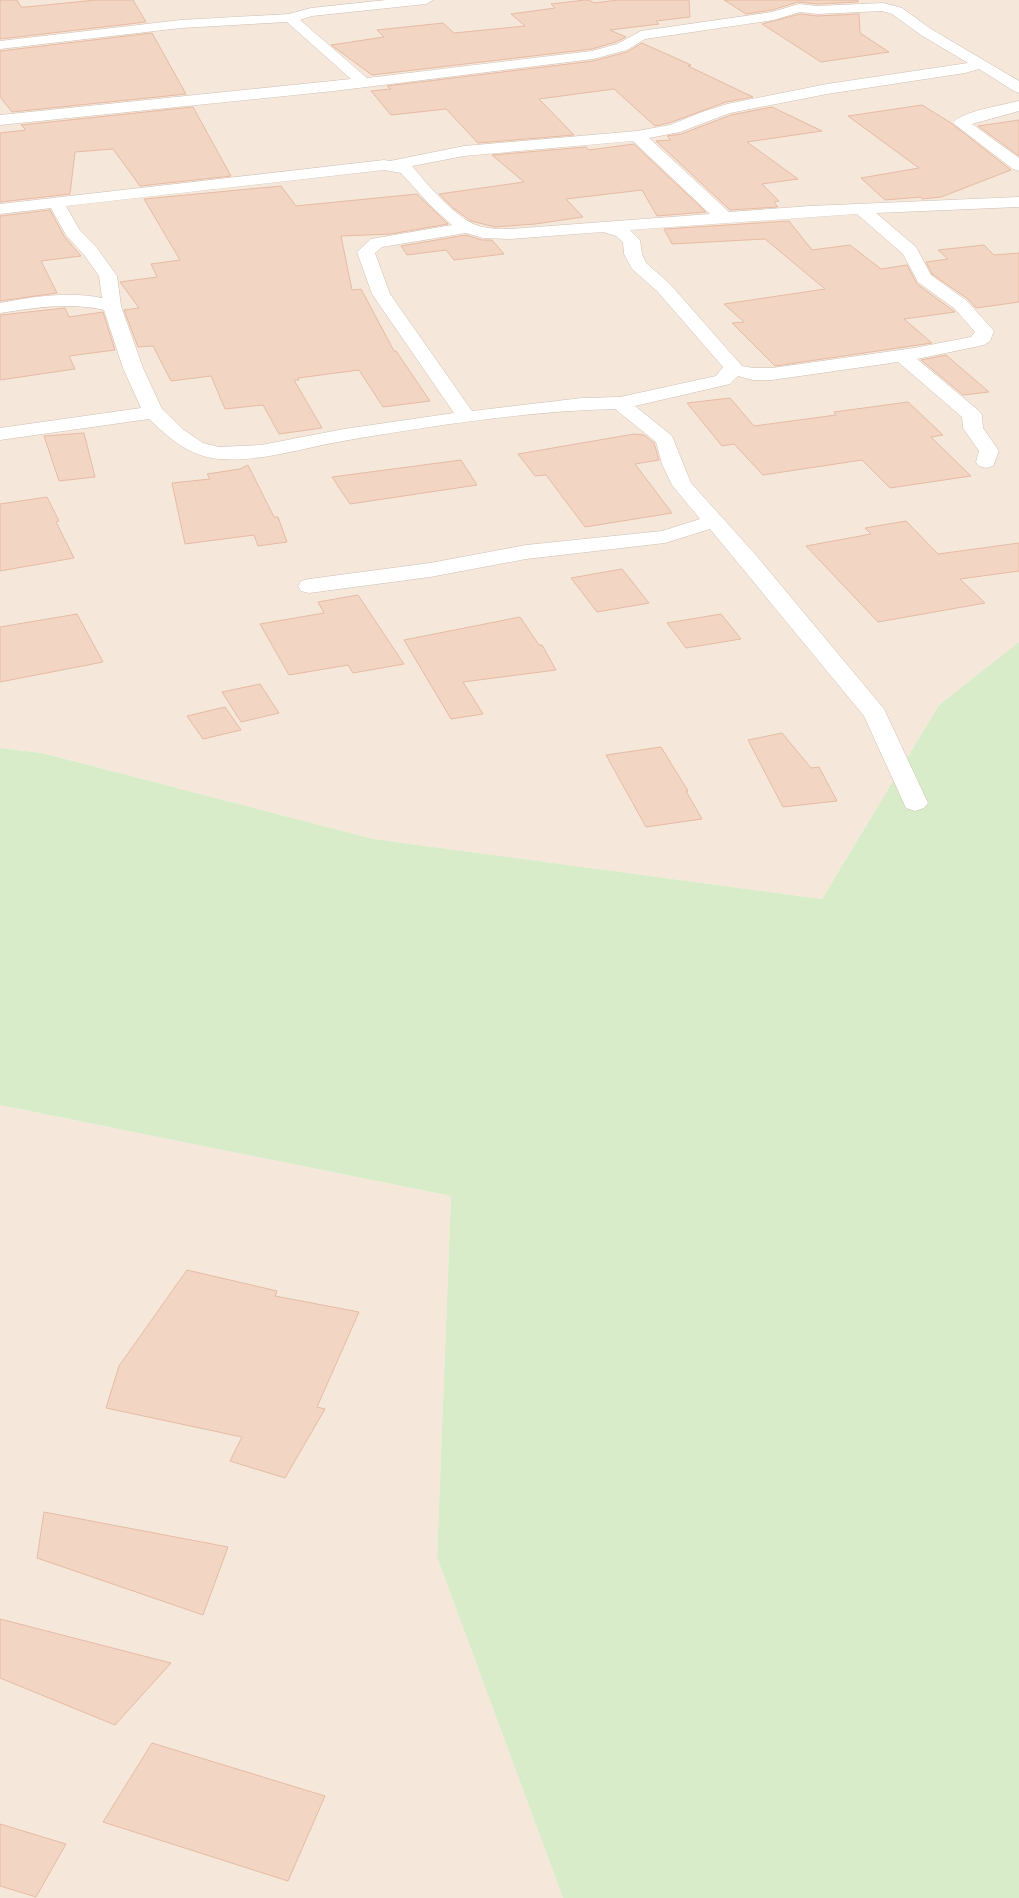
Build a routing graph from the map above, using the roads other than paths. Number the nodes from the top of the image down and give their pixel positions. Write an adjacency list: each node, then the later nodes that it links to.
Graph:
1 (426, 0): 3 (street)
2 (291, 2): 3 (street)
3 (311, 12): 4 (street)
4 (290, 18): 5 (street); 7 (street)
5 (0, 45)
6 (978, 64): 7 (street); 8 (street); 11 (street)
7 (363, 82): 10 (street)
8 (1019, 88)
9 (1019, 106): 13 (street)
10 (0, 120)
11 (637, 136): 12 (street); 18 (street)
12 (395, 165): 15 (street); 20 (street)
13 (1019, 166)
14 (1019, 202): 17 (street)
15 (56, 203): 16 (street); 21 (street)
16 (0, 208)
17 (862, 209): 18 (street); 23 (street)
18 (724, 217): 19 (street)
19 (605, 227): 20 (street); 24 (street)
20 (466, 228): 27 (street)
21 (112, 306): 22 (street); 26 (street)
22 (0, 308)
23 (902, 356): 24 (street); 29 (street)
24 (732, 369): 25 (street)
25 (620, 402): 27 (street); 30 (street)
26 (153, 412): 27 (street); 28 (street)
27 (467, 417)
28 (0, 434)
29 (986, 462)
30 (714, 521): 31 (street); 32 (street)
31 (309, 586)
32 (915, 802)

